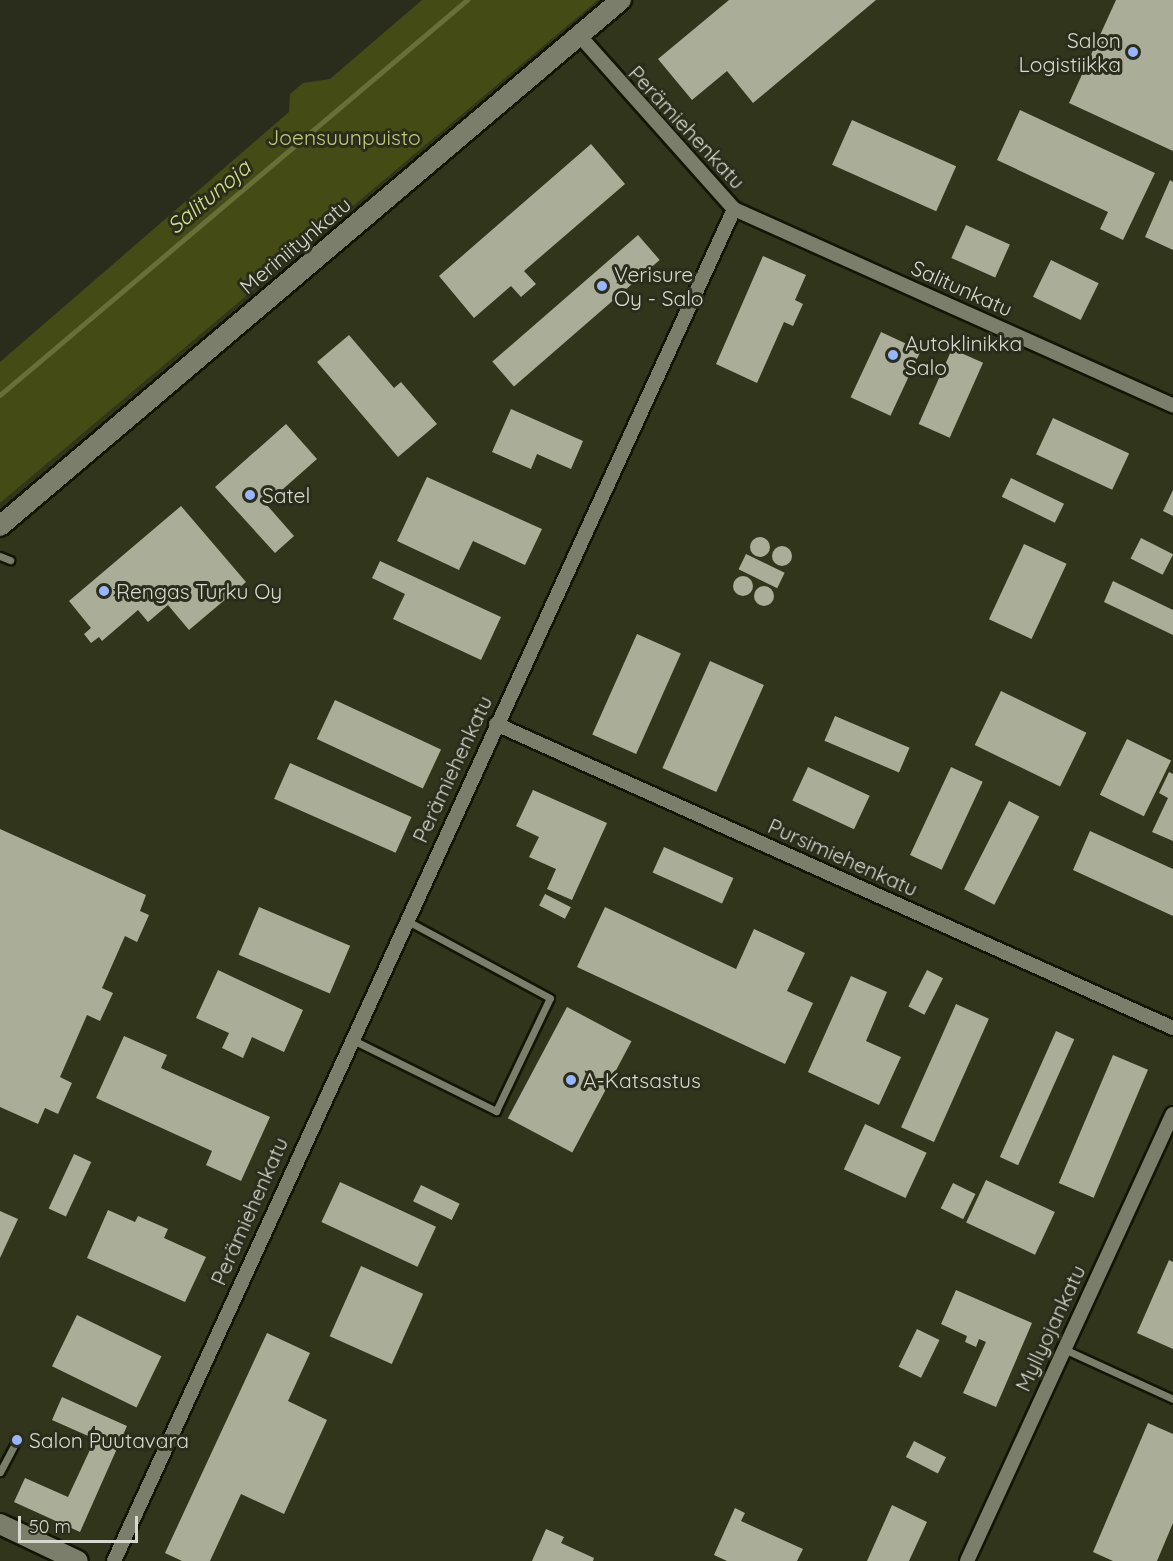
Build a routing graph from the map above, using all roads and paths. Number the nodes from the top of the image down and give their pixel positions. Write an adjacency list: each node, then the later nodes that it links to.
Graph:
1 (621, 0): 2 (main road, Meriniitynkatu)
2 (579, 35): 3 (street, Perämiehenkatu); 5 (main road, Meriniitynkatu)
3 (734, 209): 4 (street, Salitunkatu); 8 (street, Perämiehenkatu)
4 (1173, 405)
5 (0, 526)
6 (0, 556): 7 (lane)
7 (10, 560)
8 (496, 724): 9 (street, Perämiehenkatu); 10 (street, Pursimiehenkatu)
9 (405, 920): 11 (street, Perämiehenkatu); 11 (lane)
10 (1173, 1028)
11 (351, 1039): 19 (street, Perämiehenkatu)
12 (1173, 1114): 13 (street, Myllyojankatu)
13 (1064, 1349): 14 (lane); 20 (street, Myllyojankatu)
14 (1173, 1399)
15 (17, 1440): 16 (lane)
16 (0, 1472)
17 (0, 1524): 18 (main road)
18 (78, 1561)
19 (114, 1561)
20 (967, 1561)

